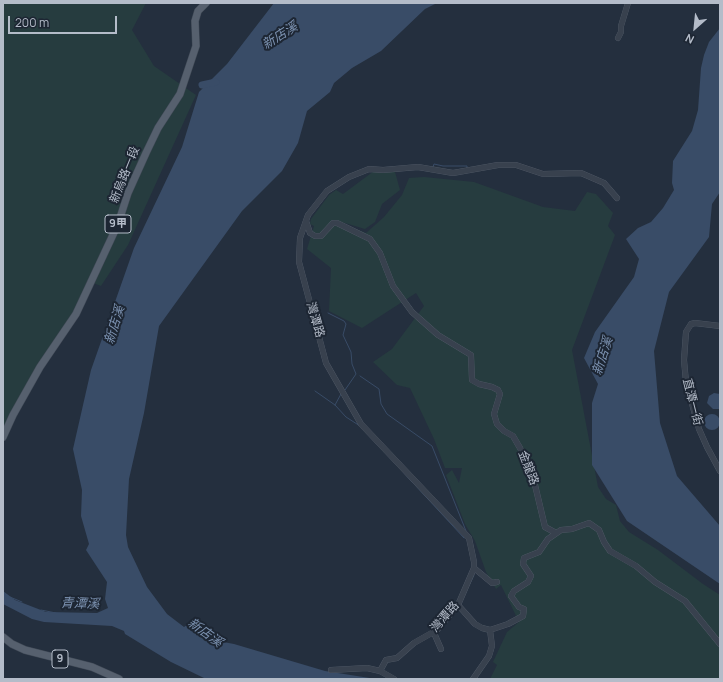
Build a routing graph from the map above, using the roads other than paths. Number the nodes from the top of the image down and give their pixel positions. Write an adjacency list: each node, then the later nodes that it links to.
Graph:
1 (206, 3): 7 (main road, 新烏路一段 / 9甲)
2 (628, 3): 3 (street)
3 (618, 38)
4 (617, 198): 5 (street, 灣潭路)
5 (306, 220): 9 (street, 金龍路); 10 (street, 灣潭路)
6 (720, 326): 8 (street, 直潭一街)
7 (3, 437)
8 (720, 471)
9 (556, 533): 13 (street); 17 (street)
10 (474, 568): 11 (street); 12 (street, 灣潭路)
11 (497, 582)
12 (458, 605): 13 (street); 14 (street, 灣潭路)
13 (490, 630): 24 (street)
14 (434, 633): 18 (street); 20 (street, 灣潭路)
15 (3, 637): 22 (main road, 9)
16 (3, 642): 21 (main road, 9)
17 (720, 644)
18 (440, 649)
19 (331, 670): 20 (street)
20 (380, 671): 23 (street)
21 (108, 679)
22 (119, 679)
23 (394, 679)
24 (473, 679)

